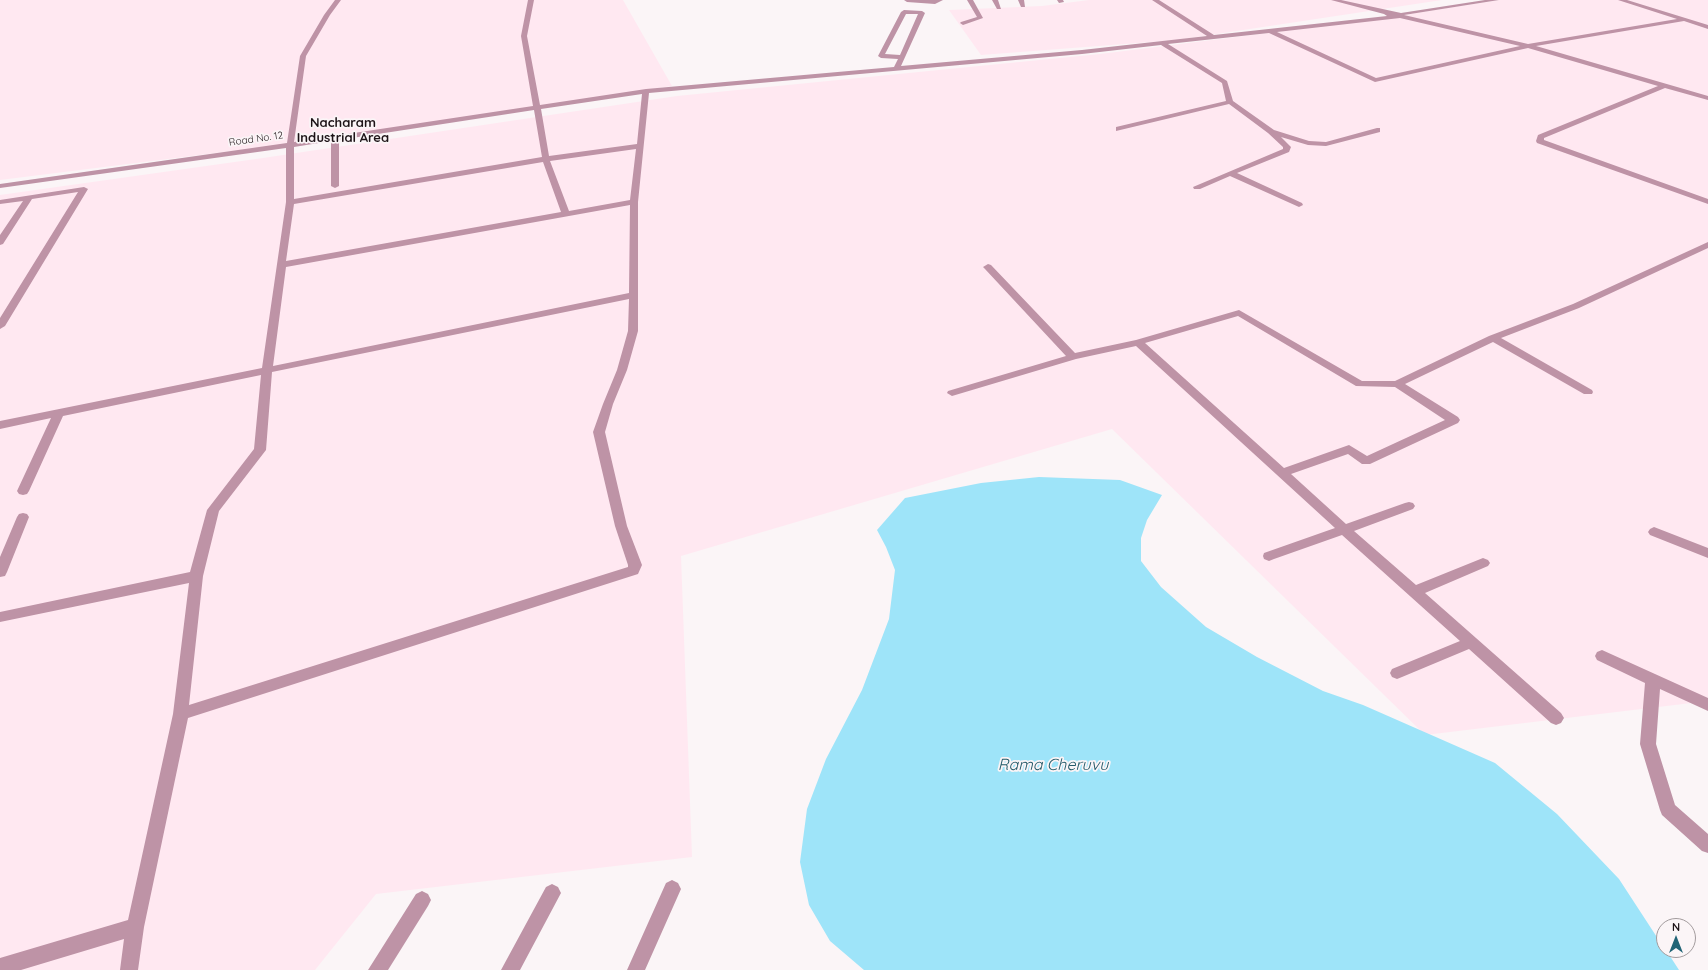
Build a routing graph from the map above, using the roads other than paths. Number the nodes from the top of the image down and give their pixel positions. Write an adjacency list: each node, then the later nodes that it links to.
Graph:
1 (338, 0): 36 (street)
2 (531, 0): 31 (street)
3 (907, 0): 4 (street)
4 (940, 0)
5 (970, 0): 19 (street)
6 (995, 0): 12 (street)
7 (1155, 0): 22 (street)
8 (1482, 0): 13 (street)
9 (1496, 0): 13 (street)
10 (1621, 0): 18 (street)
11 (1337, 1): 14 (street); 15 (street)
12 (999, 8)
13 (1421, 10): 15 (street, Road No. 12)
14 (1348, 11)
15 (1394, 15): 17 (street, Road No. 12); 24 (street)
16 (1354, 16): 17 (street)
17 (1364, 20): 21 (street, Road No. 12)
18 (1682, 20): 20 (street); 24 (street)
19 (963, 23)
20 (1708, 28)
21 (1270, 31): 22 (street, Road No. 12); 24 (street)
22 (1214, 38): 23 (street, Road No. 12)
23 (1163, 44): 26 (street, Road No. 12); 30 (street)
24 (1528, 46): 27 (street)
25 (902, 57): 25 (street); 26 (street)
26 (898, 68): 28 (street, Road No. 12)
27 (1665, 85): 29 (street); 47 (street)
28 (646, 91): 31 (street, Road No. 12); 37 (street)
29 (1708, 98)
30 (1230, 102): 32 (street); 34 (street)
31 (537, 108): 35 (street, Road No. 12); 38 (street)
32 (1119, 128)
33 (1377, 130): 34 (street)
34 (1271, 131): 39 (street)
35 (335, 138): 36 (street, Road No. 12); 41 (street)
36 (290, 145): 40 (street, Road No. 12); 45 (street)
37 (639, 146): 38 (street); 46 (street)
38 (546, 159): 45 (street); 49 (street)
39 (1230, 173): 42 (street); 48 (street)
40 (0, 186)
41 (336, 186)
42 (1197, 187)
43 (29, 197): 44 (street); 50 (street); 55 (street)
44 (0, 202)
45 (290, 202): 52 (street)
46 (634, 202): 49 (street); 54 (street)
47 (1708, 202)
48 (1299, 205)
49 (566, 214): 52 (street)
50 (0, 242)
51 (1708, 245): 56 (street)
52 (281, 265): 59 (street)
53 (988, 267): 58 (street)
54 (632, 295): 59 (street); 83 (street)
55 (0, 326)
56 (1493, 338): 60 (street); 61 (street)
57 (1138, 342): 58 (street); 60 (street); 65 (street)
58 (1073, 357): 62 (street)
59 (267, 369): 63 (street); 75 (street)
60 (1398, 384): 65 (street)
61 (1588, 392)
62 (952, 393)
63 (59, 412): 64 (street); 66 (street)
64 (0, 424)
65 (1283, 473): 69 (street)
66 (22, 491)
67 (1408, 506): 69 (street)
68 (23, 517): 74 (street)
69 (1344, 529): 72 (street); 76 (street)
70 (1654, 532): 71 (street)
71 (1708, 553)
72 (1269, 556)
73 (1482, 563): 76 (street)
74 (0, 572)
75 (196, 576): 77 (street); 83 (street)
76 (1413, 592): 78 (street)
77 (0, 617)
78 (1471, 642): 80 (street); 84 (street)
79 (1602, 656): 81 (street)
80 (1397, 673)
81 (1653, 680): 82 (street); 85 (street)
82 (1708, 705)
83 (181, 714): 89 (street)
84 (1556, 718)
85 (1708, 845)
86 (672, 889): 94 (street)
87 (552, 893): 93 (street)
88 (422, 900): 92 (street)
89 (135, 927): 90 (street); 91 (street)
90 (0, 967)
91 (129, 970)
92 (377, 970)
93 (510, 970)
94 (636, 970)

